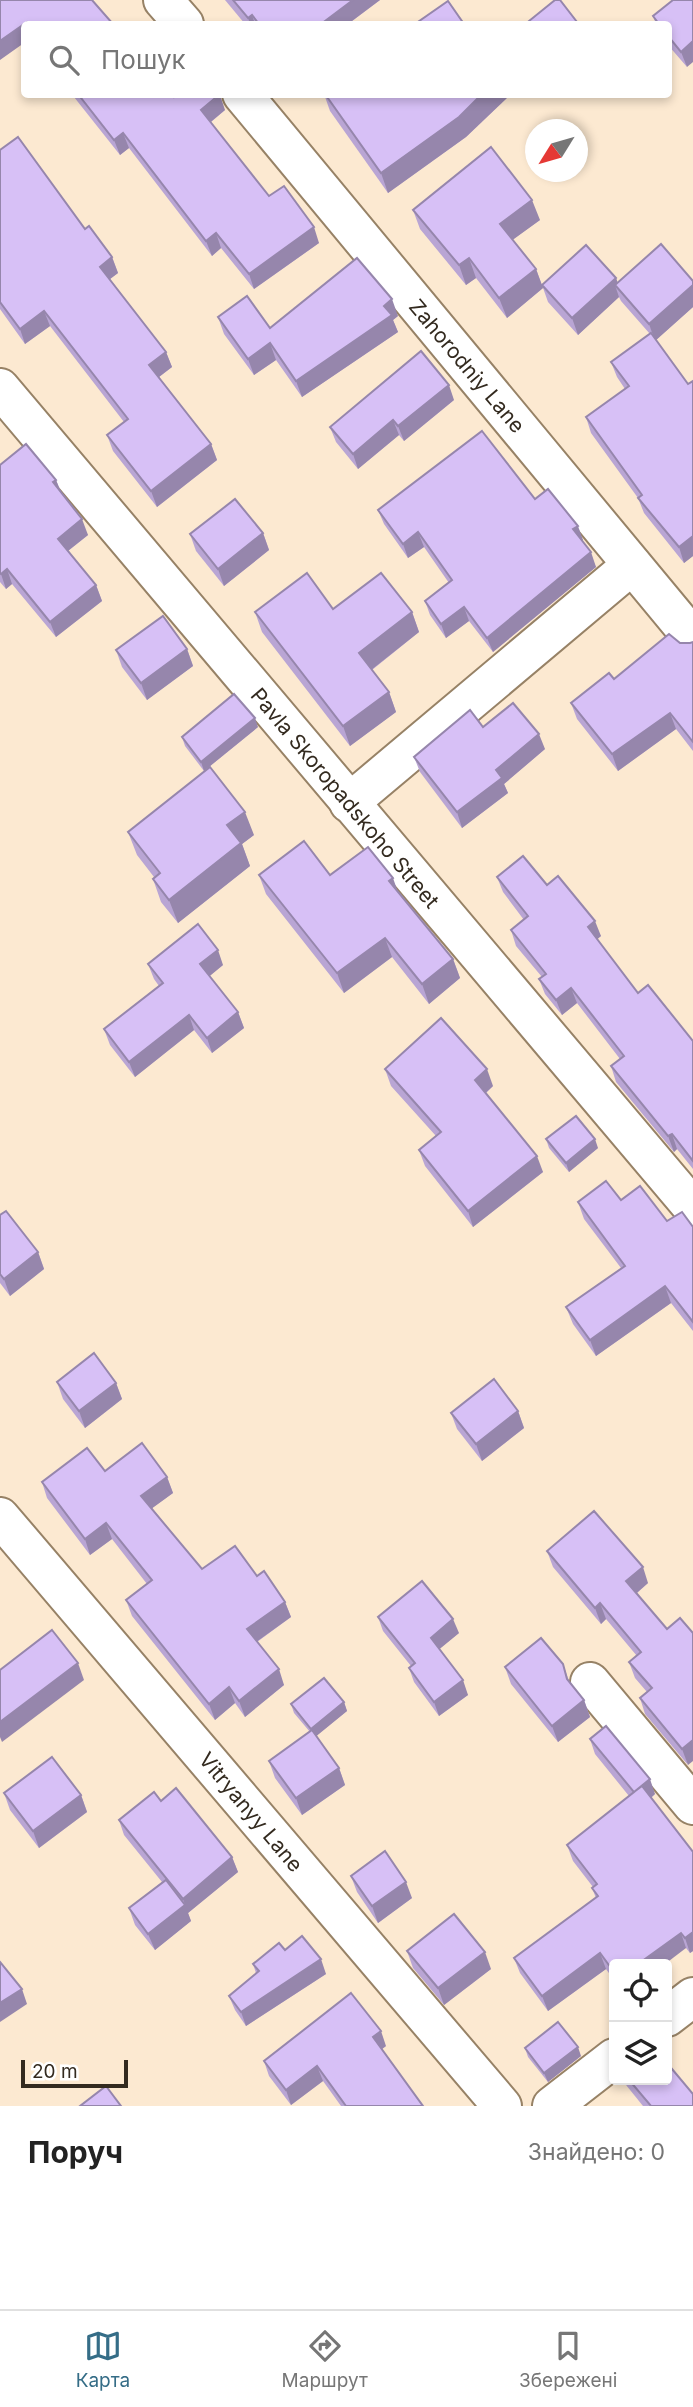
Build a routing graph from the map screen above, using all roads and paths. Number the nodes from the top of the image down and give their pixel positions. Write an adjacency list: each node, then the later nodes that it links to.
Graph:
1 (163, 0): 2 (street)
2 (181, 21)
3 (245, 98): 5 (street, Zahorodniy Lane)
4 (0, 387): 7 (street, Pavla Skoropadskoho Street)
5 (632, 565): 6 (street, Zahorodniy Lane); 7 (street)
6 (693, 638)
7 (349, 803): 8 (street, Pavla Skoropadskoho Street)
8 (693, 1208)
9 (0, 1517): 15 (street, Vitryanyy Lane)
10 (590, 1682): 11 (street)
11 (693, 1805)
12 (693, 1997): 13 (street)
13 (672, 2013)
14 (609, 2062): 16 (street)
15 (502, 2106)
16 (552, 2106)

